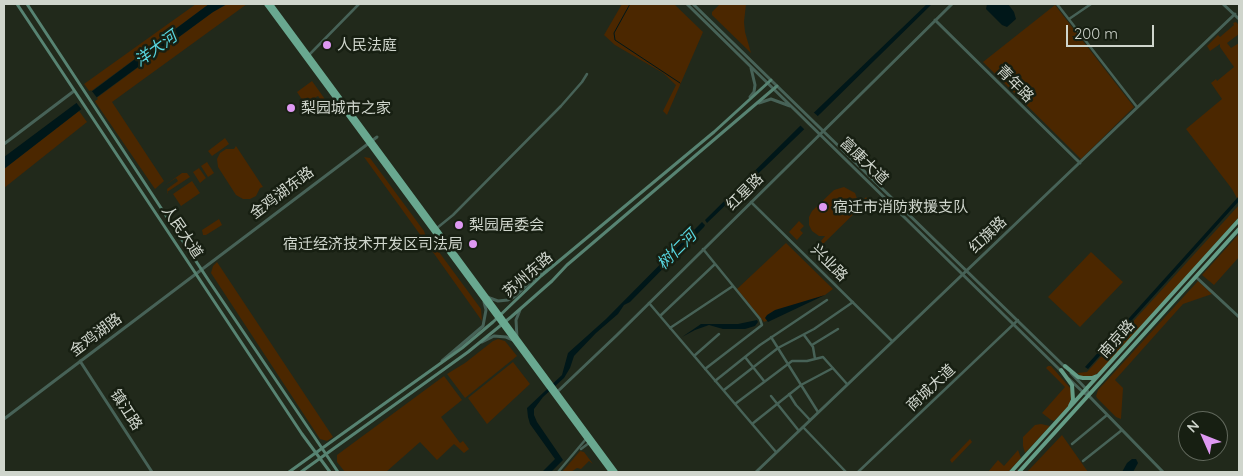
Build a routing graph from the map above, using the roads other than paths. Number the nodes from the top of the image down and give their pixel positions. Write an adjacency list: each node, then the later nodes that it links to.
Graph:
1 (17, 4): 23 (main road, 人民大道)
2 (27, 4): 38 (main road, 人民大道)
3 (266, 4): 16 (highway)
4 (271, 4): 16 (highway)
5 (359, 4): 16 (street)
6 (687, 4): 17 (street, 富康大道)
7 (693, 4): 17 (street, 富康大道)
8 (952, 4): 15 (street, 红星路)
9 (1057, 4): 13 (street)
10 (1091, 4): 13 (street)
11 (1223, 4): 12 (street)
12 (1235, 14): 14 (street); 27 (street, 红旗路)
13 (1069, 19): 27 (street)
14 (1239, 19)
15 (935, 20): 28 (street, 红星路); 32 (street, 青年路)
16 (308, 56): 30 (highway)
17 (748, 62): 19 (street, 富康大道); 20 (street, 富康大道); 24 (street)
18 (587, 74): 35 (street)
19 (770, 80): 20 (main road, 苏州东路); 21 (street, 富康大道)
20 (767, 83): 22 (street, 富康大道); 24 (main road, 苏州东路)
21 (777, 86): 22 (main road, 苏州东路); 28 (street, 富康大道)
22 (773, 89): 25 (main road, 苏州东路); 26 (street, 富康大道)
23 (74, 90): 31 (street); 39 (main road, 人民大道)
24 (747, 102): 40 (main road, 苏州东路)
25 (751, 107): 26 (street); 54 (main road, 苏州东路)
26 (794, 108): 28 (street, 富康大道)
27 (1138, 108): 32 (street, 红旗路)
28 (821, 132): 33 (street, 红星路); 43 (street, 富康大道); 45 (street, 富康大道)
29 (377, 137): 30 (street, 金鸡湖东路)
30 (371, 141): 35 (highway); 42 (street, 金鸡湖东路); 50 (highway)
31 (4, 144)
32 (1080, 163): 43 (street, 红旗路)
33 (751, 202): 37 (street, 红星路); 52 (street, 兴业路)
34 (1239, 220): 81 (main road, 南京路)
35 (437, 228): 50 (highway)
36 (1239, 229): 46 (main road, 南京路)
37 (703, 249): 41 (street); 53 (street, 红星路)
38 (190, 250): 39 (main road); 42 (main road, 人民大道)
39 (184, 255): 44 (main road, 人民大道)
40 (558, 263): 50 (street); 55 (main road, 苏州东路)
41 (715, 264): 47 (street); 56 (street)
42 (201, 268): 44 (street, 金鸡湖路); 48 (main road, 人民大道)
43 (967, 270): 45 (street, 红旗路); 58 (street, 富康大道)
44 (196, 272): 49 (main road, 人民大道); 75 (street, 金鸡湖路)
45 (963, 274): 60 (street, 富康大道); 69 (street, 红旗路)
46 (1196, 277): 57 (street); 94 (main road, 南京路)
47 (733, 286): 61 (street); 82 (street)
48 (215, 289): 49 (main road); 108 (main road, 人民大道)
49 (209, 292): 109 (main road, 人民大道)
50 (484, 298): 55 (highway); 77 (street)
51 (827, 300): 67 (street)
52 (853, 302): 65 (street); 69 (street, 兴业路)
53 (649, 303): 56 (street); 91 (street, 红星路)
54 (521, 308): 59 (main road, 苏州东路); 68 (street)
55 (498, 316): 59 (highway); 63 (main road, 苏州东路)
56 (660, 316): 61 (street)
57 (1239, 317)
58 (1018, 320): 60 (street, 商城大道); 78 (street, 富康大道)
59 (504, 323): 66 (main road, 苏州东路); 68 (highway)
60 (1014, 324): 83 (street, 富康大道); 124 (street, 商城大道)
61 (670, 328): 72 (street)
62 (838, 329): 70 (street)
63 (482, 331): 66 (street); 77 (main road, 苏州东路)
64 (719, 334): 72 (street)
65 (804, 334): 70 (street); 71 (street)
66 (487, 337): 84 (main road, 苏州东路)
67 (771, 337): 71 (street); 73 (street)
68 (516, 340): 84 (street); 91 (highway)
69 (892, 341): 87 (street, 红旗路)
70 (812, 345): 74 (street)
71 (778, 348): 76 (street); 79 (street)
72 (694, 356): 82 (street)
73 (745, 357): 79 (street); 85 (street)
74 (816, 359): 76 (street); 80 (street)
75 (80, 361): 100 (street, 金鸡湖路); 114 (street, 镇江路)
76 (788, 362): 86 (street); 88 (street)
77 (437, 366): 108 (main road, 苏州东路)
78 (1064, 366): 81 (main road); 90 (street, 富康大道)
79 (752, 367): 86 (street); 89 (street)
80 (833, 368): 87 (street); 88 (street)
81 (1107, 368): 90 (main road, 南京路)
82 (705, 369): 85 (street)
83 (1061, 370): 90 (street, 富康大道); 98 (main road)
84 (440, 371): 111 (main road, 苏州东路)
85 (716, 381): 89 (street)
86 (764, 381): 96 (street)
87 (847, 384): 97 (street, 红旗路)
88 (801, 385): 92 (street); 97 (street)
89 (724, 390): 96 (street)
90 (1086, 392): 94 (street, 富康大道); 98 (main road, 南京路)
91 (555, 393): 106 (highway); 121 (highway)
92 (789, 394): 95 (street); 101 (street)
93 (772, 396): 95 (street)
94 (1089, 396): 99 (street, 富康大道); 126 (main road, 南京路)
95 (777, 403): 102 (street); 105 (street)
96 (735, 404): 102 (street)
97 (818, 412): 101 (street, 红旗路)
98 (1067, 412): 125 (main road, 南京路)
99 (1108, 415): 104 (street, 富康大道); 107 (street)
100 (4, 419)
101 (810, 420): 103 (street, 红旗路)
102 (752, 424): 110 (street)
103 (803, 427): 105 (street, 红旗路); 123 (street)
104 (1122, 430): 113 (street); 127 (street, 富康大道)
105 (799, 431): 110 (street, 红旗路)
106 (587, 441): 119 (street); 120 (highway)
107 (1072, 444)
108 (322, 449): 109 (main road, 苏州东路); 111 (main road, 人民大道)
109 (316, 452): 112 (main road, 人民大道); 115 (main road, 苏州东路)
110 (776, 452): 122 (street, 红旗路)
111 (326, 455): 112 (main road, 苏州东路); 118 (main road, 人民大道)
112 (320, 458): 116 (main road, 苏州东路); 117 (main road, 人民大道)
113 (1084, 461)
114 (152, 472)
115 (289, 472)
116 (301, 472)
117 (330, 472)
118 (338, 472)
119 (559, 472)
120 (611, 472)
121 (616, 472)
122 (756, 472)
123 (846, 472)
124 (858, 472)
125 (1011, 472)
126 (1019, 472)
127 (1161, 472)

